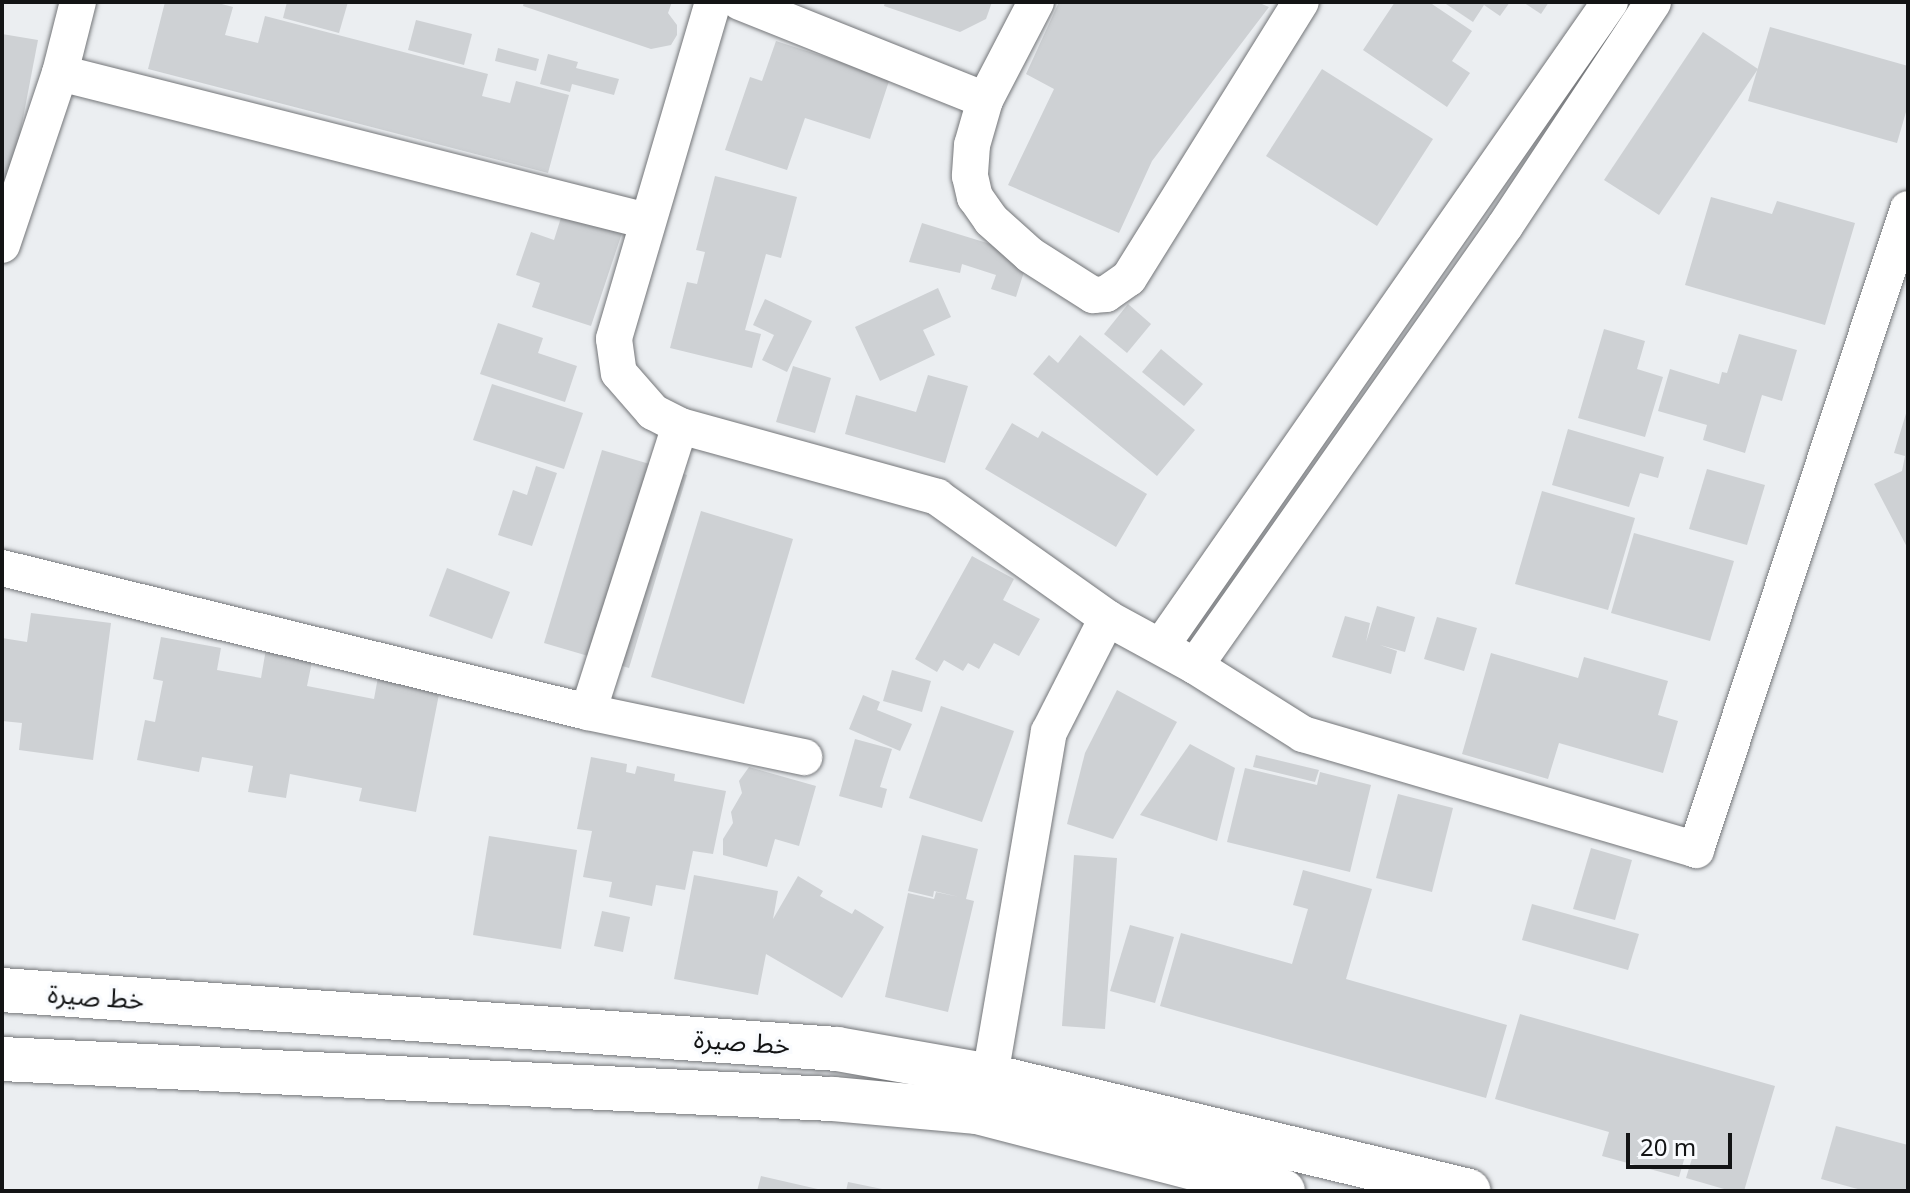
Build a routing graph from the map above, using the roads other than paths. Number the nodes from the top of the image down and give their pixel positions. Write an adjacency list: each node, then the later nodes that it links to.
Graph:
1 (78, 2): 8 (street)
2 (713, 2): 11 (street)
3 (740, 2): 9 (street)
4 (1036, 2): 9 (street)
5 (1301, 2): 9 (street)
6 (1610, 2): 16 (street)
7 (1653, 2): 17 (street)
8 (60, 73): 11 (street); 12 (street)
9 (985, 100)
10 (1908, 209): 17 (street)
11 (647, 221): 13 (street)
12 (2, 245)
13 (680, 426): 15 (street); 18 (street)
14 (2, 568): 18 (street)
15 (1107, 618): 16 (street); 22 (street)
16 (1161, 646): 17 (street)
17 (1195, 666)
18 (588, 712): 19 (street)
19 (804, 757)
20 (2, 990): 22 (street, خط صيرة)
21 (2, 1059): 22 (street, خط صيرة)
22 (984, 1094): 23 (street, خط صيرة); 24 (street, خط صيرة)
23 (1283, 1191)
24 (1468, 1191)

